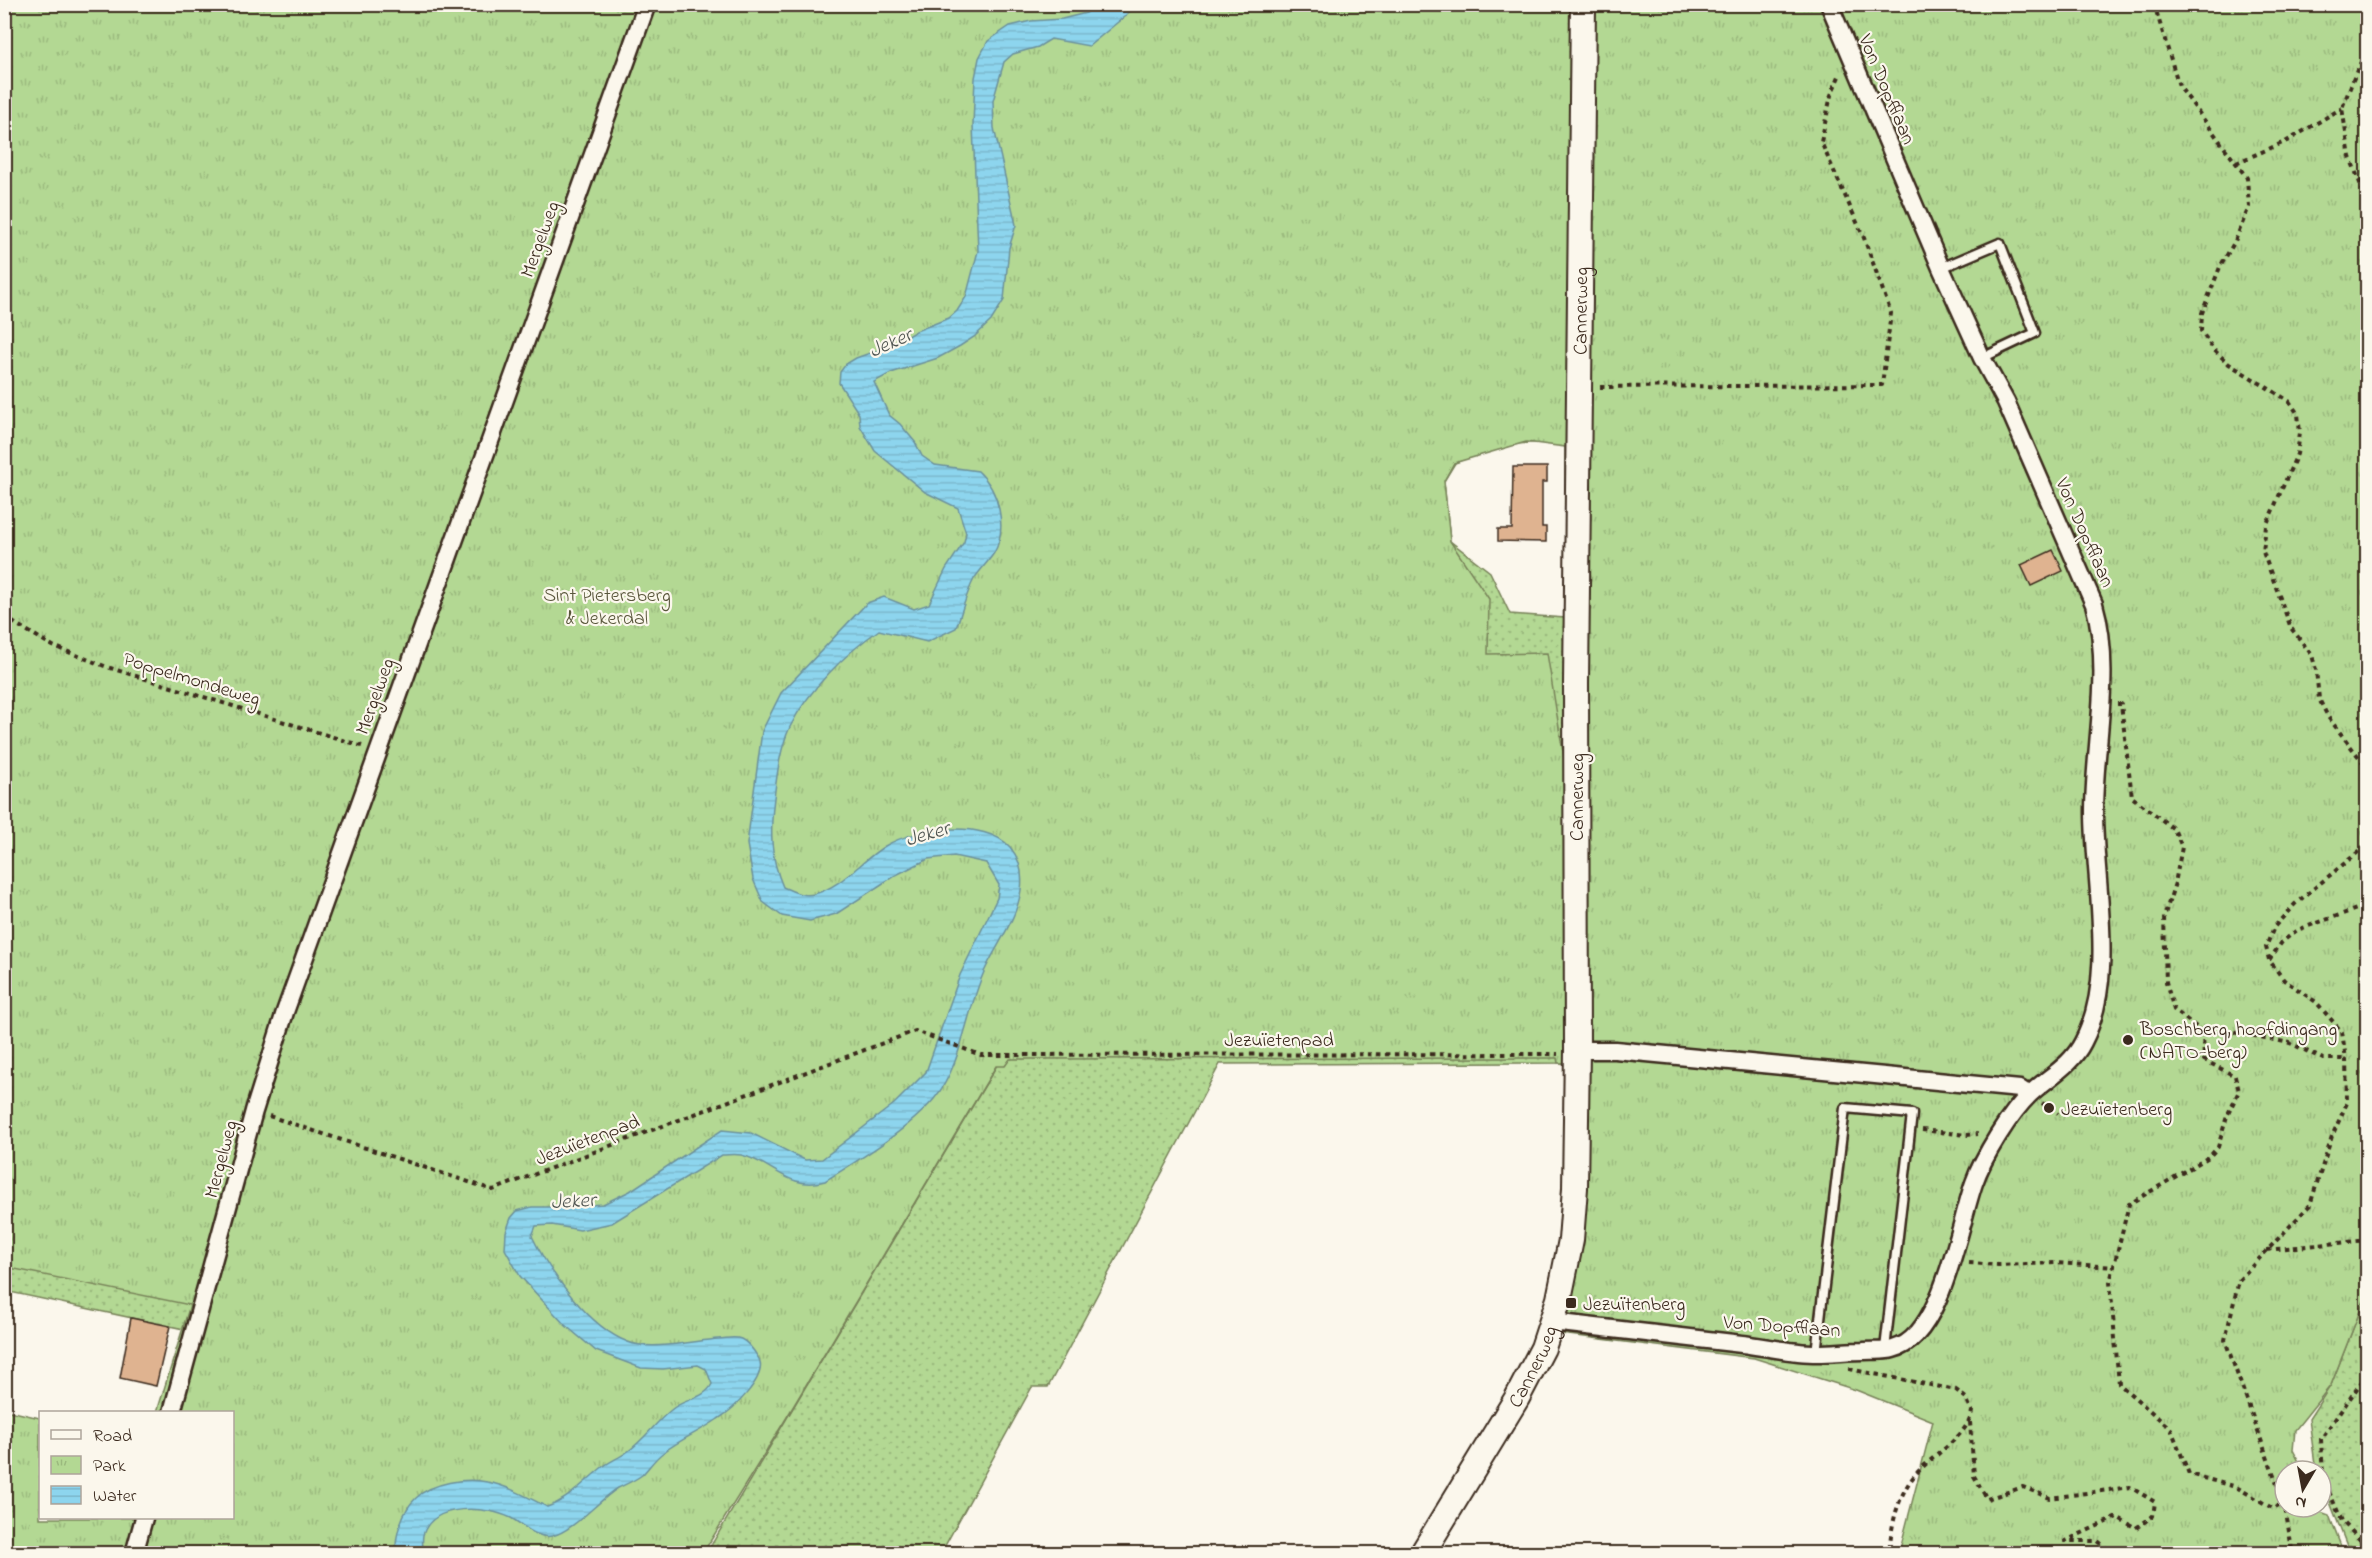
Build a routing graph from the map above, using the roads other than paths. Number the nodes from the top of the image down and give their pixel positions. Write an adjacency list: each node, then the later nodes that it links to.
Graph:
1 (647, 4): 11 (street, Mergelweg)
2 (1583, 4): 6 (main road, Cannerweg)
3 (1829, 4): 4 (street, Von Dopfflaan)
4 (1941, 268): 5 (street, Von Dopfflaan); 5 (lane)
5 (1982, 358): 7 (street, Von Dopfflaan)
6 (1577, 1050): 7 (street); 8 (main road, Cannerweg)
7 (2029, 1095): 9 (street, Von Dopfflaan)
8 (1552, 1322): 10 (street, Von Dopfflaan); 14 (main road, Cannerweg)
9 (1885, 1350): 10 (street, Von Dopfflaan); 10 (lane)
10 (1816, 1353)
11 (173, 1411)
12 (144, 1519): 13 (street)
13 (134, 1554)
14 (1422, 1554)

